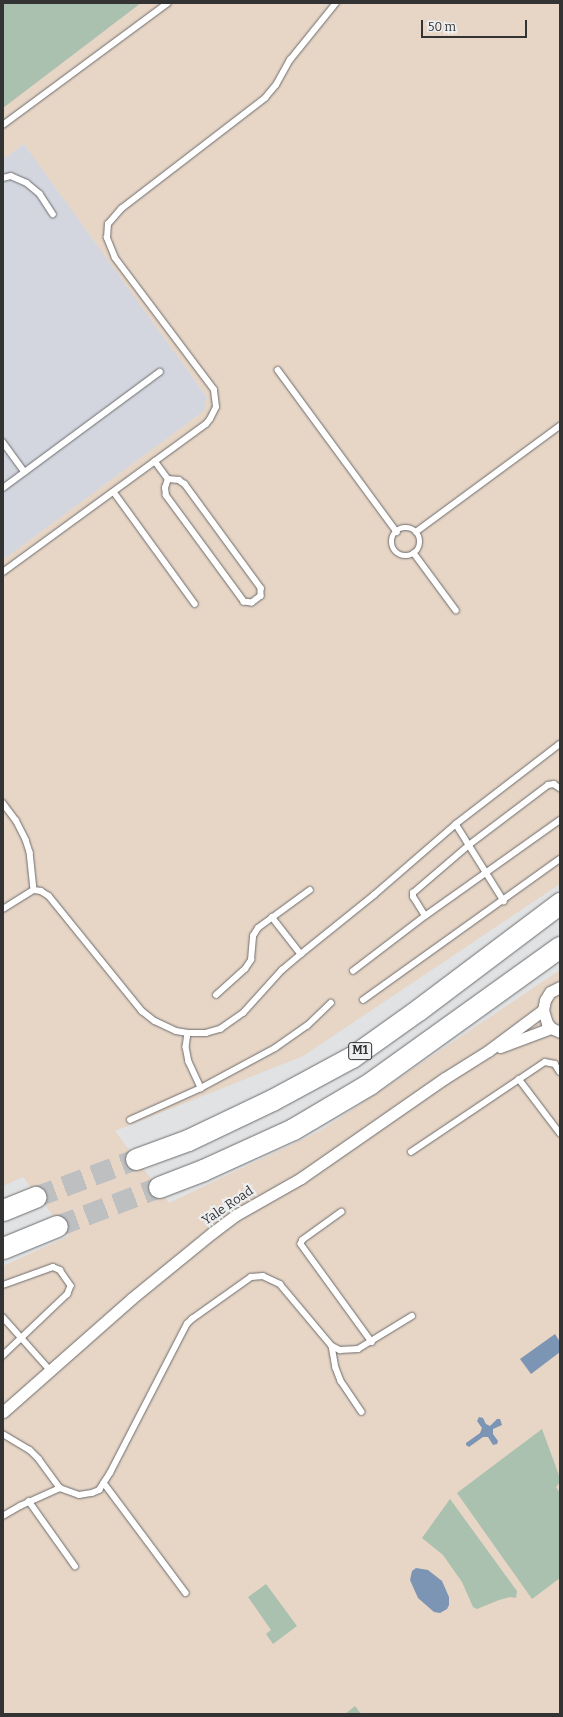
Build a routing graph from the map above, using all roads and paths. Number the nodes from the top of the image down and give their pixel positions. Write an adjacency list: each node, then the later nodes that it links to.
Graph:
1 (168, 3): 3 (lane)
2 (336, 3): 10 (lane)
3 (3, 125)
4 (3, 178): 5 (lane)
5 (53, 214)
6 (278, 370): 15 (lane)
7 (160, 372): 11 (lane)
8 (560, 426): 16 (lane)
9 (3, 442): 11 (lane)
10 (155, 461): 12 (lane); 14 (lane)
11 (25, 472): 13 (lane)
12 (168, 479): 12 (lane)
13 (3, 488)
14 (114, 492): 18 (lane); 19 (lane)
15 (396, 532): 16 (lane); 17 (lane)
16 (416, 532): 17 (lane)
17 (414, 553): 20 (lane)
18 (3, 572)
19 (194, 604)
20 (456, 610)
21 (560, 744): 25 (lane)
22 (560, 788): 26 (lane)
23 (3, 803): 29 (lane)
24 (560, 820): 28 (lane)
25 (456, 824): 26 (lane); 37 (lane)
26 (469, 845): 28 (lane); 34 (lane)
27 (560, 859): 31 (lane)
28 (486, 873): 31 (lane); 34 (lane)
29 (34, 890): 33 (lane); 45 (lane)
30 (310, 890): 35 (lane)
31 (504, 901): 41 (lane)
32 (560, 903): 53 (highway, M1)
33 (3, 909)
34 (425, 916): 38 (lane)
35 (272, 917): 37 (lane); 40 (lane)
36 (560, 947): 54 (highway, M1)
37 (300, 954): 45 (lane)
38 (353, 971)
39 (560, 987): 43 (street)
40 (216, 995)
41 (363, 1000)
42 (331, 1003): 49 (lane)
43 (543, 1010): 44 (street); 46 (street, Yale Road)
44 (556, 1030): 46 (street, Yale Road)
45 (188, 1033): 49 (lane)
46 (488, 1051): 67 (street, Yale Road)
47 (560, 1072): 48 (lane)
48 (519, 1079): 51 (lane); 52 (lane)
49 (201, 1088): 50 (lane)
50 (130, 1120)
51 (560, 1133)
52 (411, 1152)
53 (136, 1159)
54 (158, 1187)
55 (35, 1197): 56 (highway)
56 (3, 1210)
57 (342, 1212): 64 (lane)
58 (56, 1226): 59 (highway)
59 (3, 1248)
60 (3, 1285): 63 (lane)
61 (412, 1316): 64 (lane)
62 (3, 1317): 63 (lane)
63 (22, 1338): 66 (lane); 67 (lane)
64 (372, 1342): 65 (lane)
65 (332, 1346): 69 (lane); 71 (lane)
66 (3, 1356)
67 (51, 1371): 68 (street, Yale Road)
68 (3, 1412)
69 (362, 1412)
70 (3, 1434): 72 (lane)
71 (104, 1483): 72 (lane); 76 (lane)
72 (60, 1488): 73 (lane)
73 (29, 1501): 74 (lane); 75 (lane)
74 (3, 1516)
75 (75, 1566)
76 (186, 1593)

